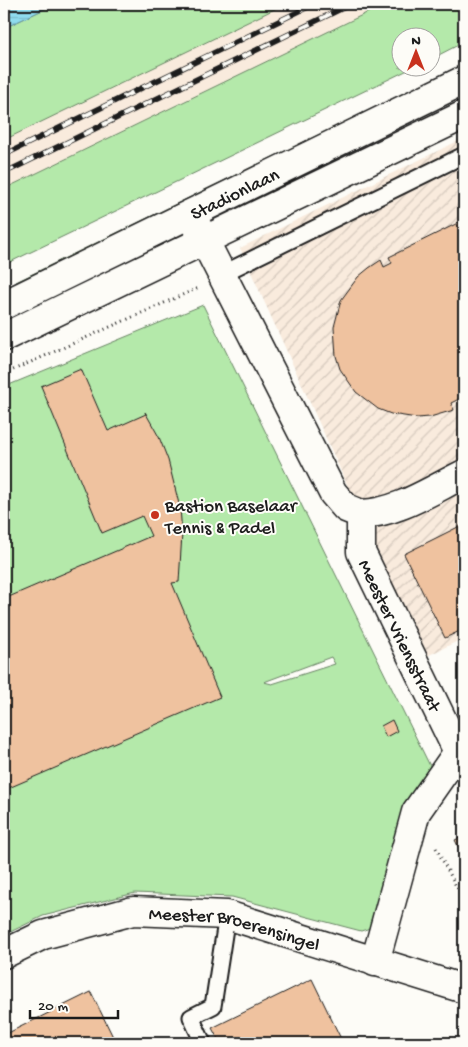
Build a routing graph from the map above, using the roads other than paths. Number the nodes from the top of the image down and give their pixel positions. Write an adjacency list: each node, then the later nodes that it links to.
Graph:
1 (464, 80): 4 (street, Stadionlaan)
2 (464, 115): 5 (street, Stadionlaan)
3 (464, 155): 6 (lane)
4 (192, 214): 5 (street); 7 (street, Stadionlaan)
5 (206, 241): 6 (street); 8 (street, Stadionlaan)
6 (224, 274): 10 (street)
7 (4, 304)
8 (4, 337)
9 (464, 474): 10 (street)
10 (361, 514): 11 (street, Meester Vriensstraat)
11 (461, 751): 14 (street, Meester Vriensstraat)
12 (226, 915): 13 (street, Meester Broerensingel); 14 (street, Meester Broerensingel); 16 (lane)
13 (4, 954)
14 (376, 962): 15 (street, Meester Broerensingel)
15 (464, 989)
16 (204, 1043)

